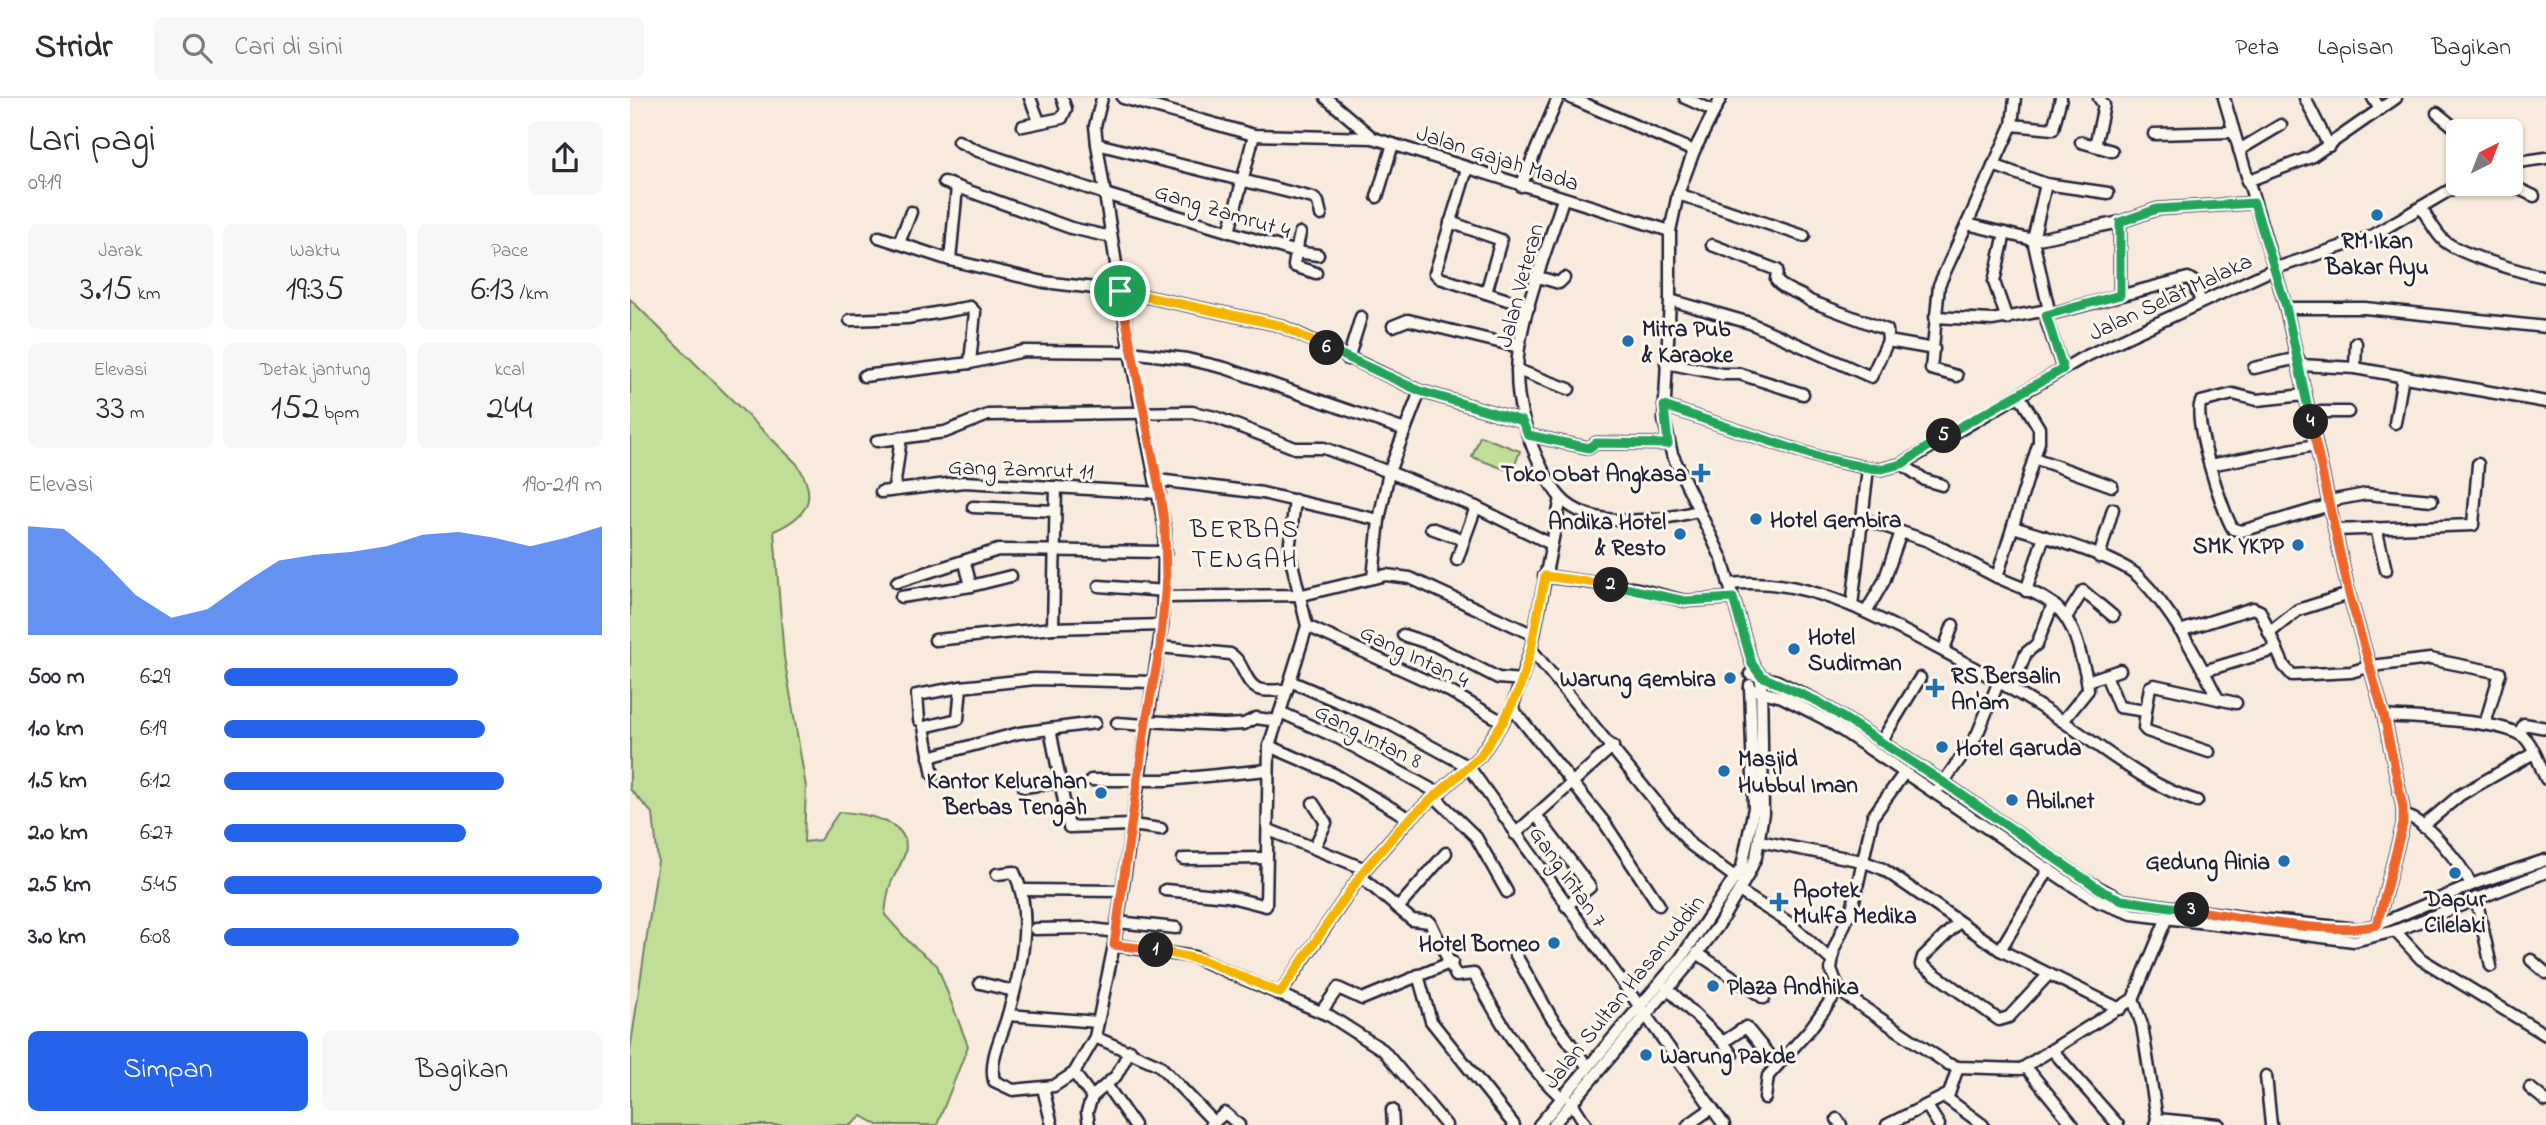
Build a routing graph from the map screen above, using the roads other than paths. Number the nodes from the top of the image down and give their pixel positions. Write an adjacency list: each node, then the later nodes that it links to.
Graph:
1 (1030, 98): 22 (street)
2 (1062, 98): 22 (street)
3 (1102, 98): 32 (street)
4 (1123, 98): 28 (street)
5 (1326, 98): 29 (street, Jalan Gajah Mada)
6 (1558, 98): 47 (street)
7 (1570, 98): 17 (street)
8 (1685, 98): 19 (street)
9 (1721, 98): 19 (street)
10 (2015, 98): 23 (street)
11 (2061, 98): 23 (street)
12 (2099, 98): 34 (street)
13 (2305, 98): 35 (street)
14 (2373, 98): 18 (street)
15 (2396, 98): 18 (street)
16 (2228, 99): 26 (street)
17 (1591, 102): 37 (street)
18 (2381, 109): 35 (street)
19 (1714, 111): 37 (street)
20 (2437, 113): 21 (street)
21 (2446, 120)
22 (1040, 121): 25 (street)
23 (2012, 125): 41 (street)
24 (2281, 125): 36 (street)
25 (1023, 126)
26 (2233, 132): 27 (street); 36 (street)
27 (2154, 134)
28 (1254, 135): 29 (street); 43 (street)
29 (1373, 138): 33 (street, Jalan Gajah Mada)
30 (958, 141): 52 (street, Gang Zamrut 4)
31 (2081, 142): 34 (street)
32 (1097, 144): 43 (street); 52 (street)
33 (1393, 144): 42 (street, Jalan Gajah Mada); 55 (street)
34 (2095, 146): 38 (street)
35 (2329, 146): 44 (street)
36 (2239, 150): 44 (street)
37 (1694, 151): 53 (street)
38 (2112, 151)
39 (2546, 158): 40 (street)
40 (2524, 161)
41 (1993, 164): 46 (street); 63 (street)
42 (1467, 169): 47 (street, Jalan Gajah Mada); 61 (street)
43 (1242, 179): 60 (street); 65 (street)
44 (2247, 181): 57 (street)
45 (944, 182): 48 (street)
46 (2046, 184): 50 (street); 71 (street)
47 (1521, 186): 56 (street, Jalan Gajah Mada)
48 (957, 187): 70 (street); 76 (street)
49 (2524, 191): 54 (street)
50 (2108, 192)
51 (2446, 192): 58 (street, Jalan Selat Malaka)
52 (1105, 194): 65 (street, Gang Zamrut 4); 70 (street)
53 (1678, 194): 64 (street); 68 (street)
54 (2534, 196)
55 (1377, 197)
56 (1563, 199): 64 (street, Jalan Gajah Mada); 79 (street, Jalan Veteran)
57 (2254, 203): 62 (street); 77 (street)
58 (2421, 207): 77 (street, Jalan Selat Malaka); 80 (street)
59 (911, 212): 72 (street)
60 (1321, 215)
61 (1450, 222): 83 (street); 83 (street)
62 (2120, 222): 71 (street); 84 (street)
63 (1967, 224): 67 (street); 91 (street)
64 (1670, 231): 85 (street)
65 (1229, 232): 74 (street, Gang Zamrut 4)
66 (1300, 233): 74 (street)
67 (2005, 233): 71 (street); 92 (street)
68 (1804, 236)
69 (879, 237): 72 (street)
70 (1111, 237): 82 (street)
71 (2033, 240): 89 (street)
72 (900, 243): 76 (street)
73 (1712, 246): 96 (street)
74 (1296, 252): 75 (street); 78 (street, Gang Zamrut 4)
75 (1318, 255)
76 (950, 260): 82 (street)
77 (2276, 268): 86 (street, Jalan Selat Malaka); 88 (street)
78 (1316, 273)
79 (1538, 277): 81 (street); 87 (street, Jalan Veteran)
80 (2546, 277)
81 (1564, 278)
82 (1120, 291): 100 (street); 101 (street)
83 (1486, 293): 87 (street)
84 (2120, 295): 86 (street); 89 (street)
85 (1670, 300): 96 (street); 104 (street)
86 (2200, 302): 107 (street, Jalan Selat Malaka)
87 (1529, 307): 98 (street, Jalan Veteran)
88 (2286, 307): 95 (street); 102 (street)
89 (2047, 312): 92 (street); 107 (street)
90 (1361, 317): 101 (street)
91 (1935, 317): 92 (street); 99 (street)
92 (2007, 319)
93 (850, 320): 103 (street)
94 (1393, 326): 98 (street)
95 (2546, 327)
96 (1888, 341): 99 (street)
97 (2356, 343): 106 (street)
98 (1519, 347): 108 (street, Jalan Veteran)
99 (1934, 349): 110 (street)
100 (1130, 352): 103 (street); 119 (street); 124 (street)
101 (1348, 359): 113 (street)
102 (2299, 362): 105 (street); 106 (street); 116 (street)
103 (970, 363): 109 (street)
104 (1666, 363): 114 (street); 118 (street)
105 (2254, 368)
106 (2355, 368): 111 (street)
107 (2063, 369): 115 (street, Jalan Selat Malaka)
108 (1517, 370): 112 (street); 122 (street, Jalan Veteran)
109 (864, 376)
110 (1957, 376)
111 (2403, 376): 117 (street); 123 (street)
112 (1569, 389)
113 (1420, 391): 122 (street); 124 (street)
114 (1803, 394)
115 (2019, 395): 130 (street); 131 (street, Jalan Selat Malaka)
116 (2305, 395): 120 (street); 133 (street)
117 (2546, 402)
118 (1664, 406): 128 (street); 134 (street, Jalan Selat Malaka)
119 (1142, 411): 126 (street); 135 (street); 136 (street)
120 (2309, 412): 121 (street); 129 (street)
121 (2348, 412)
122 (1522, 421): 125 (street, Jalan Veteran)
123 (2395, 423)
124 (1405, 430): 135 (street)
125 (1528, 435): 128 (street); 143 (street, Jalan Veteran)
126 (901, 437): 127 (street); 140 (street)
127 (877, 441)
128 (1668, 444): 151 (street)
129 (2315, 445): 133 (street); 146 (street)
130 (2034, 458): 138 (street); 154 (street)
131 (1902, 464): 134 (street, Jalan Selat Malaka); 137 (street)
132 (2478, 464): 156 (street)
133 (2210, 465): 146 (street)
134 (1868, 468): 153 (street)
135 (1389, 472): 148 (street); 152 (street)
136 (1158, 480): 142 (street); 144 (street)
137 (1942, 485)
138 (2112, 486)
139 (1056, 487): 140 (street, Gang Zamrut 11); 142 (street, Gang Zamrut 11); 150 (street)
140 (894, 489): 141 (street, Gang Zamrut 11)
141 (881, 492)
142 (1160, 493): 163 (street)
143 (1561, 498): 151 (street); 161 (street)
144 (1295, 500): 152 (street); 179 (street)
145 (2432, 500): 146 (street)
146 (2330, 503): 157 (street)
147 (973, 507): 150 (street)
148 (1476, 507): 160 (street); 161 (street)
149 (2113, 509): 164 (street)
150 (1055, 511): 162 (street)
151 (1698, 511): 173 (street)
152 (1379, 520): 171 (street)
153 (1863, 520): 158 (street); 183 (street)
154 (2013, 527): 159 (street); 170 (street)
155 (1431, 528): 160 (street)
156 (2376, 528): 157 (street); 167 (street)
157 (2335, 530): 178 (street)
158 (1901, 532): 170 (street); 184 (street)
159 (2044, 536): 164 (street); 176 (street)
160 (1464, 540): 165 (street)
161 (1551, 544): 169 (street)
162 (1054, 550): 163 (street); 166 (street); 190 (street)
163 (1166, 552): 177 (street)
164 (2099, 557): 191 (street)
165 (1457, 560)
166 (965, 563): 172 (street); 174 (street)
167 (2386, 570)
168 (1011, 576): 174 (street)
169 (1545, 576): 181 (street); 194 (street)
170 (1997, 577): 176 (street)
171 (1373, 578): 179 (street); 194 (street)
172 (897, 582)
173 (1729, 584): 181 (street); 183 (street)
174 (971, 586): 180 (street)
175 (1099, 586): 177 (street)
176 (2026, 591): 182 (street)
177 (1165, 594): 179 (street); 187 (street)
178 (2349, 594): 192 (street); 200 (street)
179 (1302, 595): 189 (street)
180 (901, 597)
181 (1733, 598): 202 (street)
182 (2053, 604): 185 (street); 213 (street)
183 (1852, 606): 184 (street)
184 (1866, 612): 198 (street)
185 (2067, 615): 186 (street); 208 (street)
186 (2113, 616)
187 (1162, 625): 190 (street); 196 (street)
188 (1953, 625): 198 (street)
189 (1307, 626): 210 (street); 223 (street, Gang Intan 4)
190 (1053, 628): 195 (street)
191 (2180, 631): 192 (street); 203 (street)
192 (2269, 632): 199 (street)
193 (1403, 635): 206 (street)
194 (1534, 635): 197 (street)
195 (935, 640)
196 (1160, 647): 209 (street); 210 (street)
197 (1531, 649): 206 (street); 233 (street)
198 (1944, 649): 207 (street)
199 (2277, 649): 200 (street); 203 (street)
200 (2371, 666): 219 (street); 227 (street)
201 (2120, 670): 204 (street)
202 (1754, 671): 212 (street, Jalan Sultan Hasanuddin); 214 (street, Jalan Sultan Hasanuddin); 231 (street)
203 (2204, 671): 215 (street)
204 (2106, 675): 208 (street); 218 (street)
205 (1920, 678): 231 (street)
206 (1522, 680): 217 (street)
207 (1999, 681): 213 (street); 246 (street)
208 (2087, 681): 222 (street)
209 (1153, 682): 211 (street); 226 (street)
210 (1289, 685): 220 (street); 237 (street)
211 (961, 687): 221 (street); 236 (street)
212 (1750, 689): 214 (street); 272 (street, Jalan Sultan Hasanuddin)
213 (2012, 689): 222 (street)
214 (1762, 690): 239 (street); 260 (street, Jalan Sultan Hasanuddin)
215 (2218, 699): 216 (street); 218 (street)
216 (2236, 703)
217 (1512, 708): 223 (street); 245 (street)
218 (2146, 711): 234 (street)
219 (2384, 716): 227 (street); 253 (street)
220 (1278, 717): 226 (street); 232 (street); 249 (street, Gang Intan 8)
221 (919, 720)
222 (2063, 721): 250 (street)
223 (1503, 722): 237 (street)
224 (1095, 723): 229 (street)
225 (1117, 723): 226 (street)
226 (1145, 723): 241 (street)
227 (2485, 724): 230 (street)
228 (2546, 728): 230 (street)
229 (1050, 729): 236 (street); 244 (street)
230 (2519, 734): 235 (street)
231 (1881, 743): 246 (street)
232 (1269, 746): 238 (street); 254 (street)
233 (1613, 746): 245 (street); 272 (street)
234 (2209, 752)
235 (2534, 753): 242 (street); 256 (street)
236 (929, 757): 240 (street)
237 (1469, 767): 249 (street); 259 (street, Gang Intan 7)
238 (1267, 770): 241 (street); 258 (street)
239 (1905, 772): 248 (street); 266 (street)
240 (933, 775)
241 (1138, 779): 243 (street); 255 (street)
242 (2546, 779)
243 (1091, 780)
244 (1059, 782): 247 (street); 255 (street)
245 (1574, 782): 252 (street); 281 (street)
246 (1943, 782): 248 (street); 284 (street)
247 (1024, 787)
248 (1936, 793): 267 (street)
249 (1438, 796): 254 (street); 279 (street, Gang Intan 8)
250 (2197, 801)
251 (1313, 803): 261 (street)
252 (1536, 815): 259 (street); 282 (street)
253 (2404, 816): 256 (street); 288 (street)
254 (1410, 819): 269 (street)
255 (1132, 825): 257 (street); 277 (street)
256 (2423, 826): 274 (street)
257 (1161, 829)
258 (1269, 830): 261 (street); 263 (street)
259 (1515, 834): 282 (street, Gang Intan 7)
260 (1759, 841): 266 (street); 278 (street, Jalan Sultan Hasanuddin)
261 (1315, 846): 269 (street)
262 (1446, 853): 283 (street)
263 (1266, 858): 264 (street); 276 (street)
264 (1183, 859)
265 (2546, 860): 268 (street)
266 (1863, 862): 287 (street); 300 (street)
267 (2049, 869): 286 (street); 298 (street)
268 (2516, 870): 273 (street); 274 (street)
269 (1363, 872): 283 (street); 311 (street)
270 (2546, 872): 273 (street)
271 (997, 874): 275 (street)
272 (1736, 878): 315 (street, Jalan Sultan Hasanuddin)
273 (2521, 881): 280 (street)
274 (2471, 886): 288 (street)
275 (1023, 890): 277 (street); 310 (street)
276 (1165, 890)
277 (1121, 891): 289 (street)
278 (1739, 891): 299 (street, Jalan Sultan Hasanuddin); 300 (street)
279 (1507, 892)
280 (2476, 898): 294 (street); 303 (street)
281 (1660, 905)
282 (1566, 906): 315 (street, Gang Intan 7)
283 (1398, 908): 302 (street)
284 (2171, 908): 285 (street); 286 (street)
285 (2246, 917): 291 (street); 293 (street)
286 (2165, 919): 293 (street); 313 (street)
287 (1958, 923): 298 (street); 305 (street)
288 (2377, 925): 291 (street)
289 (1116, 927): 290 (street); 292 (street); 296 (street)
290 (1176, 928)
291 (2362, 928): 295 (street)
292 (1035, 929)
293 (2244, 930): 295 (street)
294 (2395, 931): 295 (street); 319 (street)
295 (2365, 940)
296 (1114, 945): 311 (street); 318 (street)
297 (1513, 950): 326 (street)
298 (2000, 950): 305 (street)
299 (1697, 953): 308 (street, Jalan Sultan Hasanuddin); 312 (street)
300 (1831, 960): 309 (street)
301 (2531, 960): 304 (street)
302 (1452, 962): 306 (street); 337 (street)
303 (2491, 966)
304 (2546, 973)
305 (2049, 974): 314 (street)
306 (1418, 975): 317 (street); 350 (street)
307 (980, 983): 310 (street)
308 (1667, 988): 315 (street, Jalan Sultan Hasanuddin); 321 (street)
309 (1839, 989): 325 (street); 328 (street)
310 (1014, 991): 316 (street)
311 (1280, 993): 317 (street)
312 (1764, 998)
313 (2133, 999): 314 (street); 342 (street)
314 (2120, 1009): 323 (street)
315 (1641, 1010): 326 (street, Jalan Sultan Hasanuddin); 337 (street, Jalan Sultan Hasanuddin); 340 (street, Gang Intan 7)
316 (1008, 1015): 318 (street); 332 (street)
317 (1329, 1016): 349 (street)
318 (1098, 1022): 320 (street)
319 (2546, 1035)
320 (1095, 1037): 322 (street); 329 (street)
321 (1723, 1042): 324 (street); 325 (street)
322 (1130, 1050): 331 (street); 343 (street)
323 (2053, 1051): 327 (street); 360 (street)
324 (1732, 1055)
325 (1777, 1065): 336 (street)
326 (1587, 1066): 337 (street, Jalan Sultan Hasanuddin)
327 (2026, 1067): 328 (street); 359 (street)
328 (1958, 1068): 335 (street)
329 (1074, 1073): 332 (street); 334 (street)
330 (2266, 1076): 362 (street)
331 (1107, 1086): 334 (street); 346 (street)
332 (1043, 1088): 344 (street)
333 (2530, 1088): 338 (street)
334 (1092, 1097): 345 (street)
335 (1945, 1097): 339 (street); 358 (street)
336 (1765, 1098)
337 (1566, 1099): 351 (street, Jalan Sultan Hasanuddin); 352 (street, Jalan Sultan Hasanuddin); 353 (street)
338 (2546, 1101)
339 (1927, 1106): 356 (street); 357 (street)
340 (1712, 1108): 354 (street); 355 (street, Gang Intan 7)
341 (1392, 1110): 348 (street)
342 (2156, 1122): 361 (street)
343 (1213, 1123): 347 (street)
344 (1052, 1125)
345 (1088, 1125)
346 (1134, 1125)
347 (1239, 1125)
348 (1393, 1125)
349 (1446, 1125)
350 (1514, 1125)
351 (1539, 1125)
352 (1553, 1125)
353 (1586, 1125)
354 (1688, 1125)
355 (1724, 1125)
356 (1887, 1125)
357 (1939, 1125)
358 (1983, 1125)
359 (2073, 1125)
360 (2118, 1125)
361 (2219, 1125)
362 (2271, 1125)

